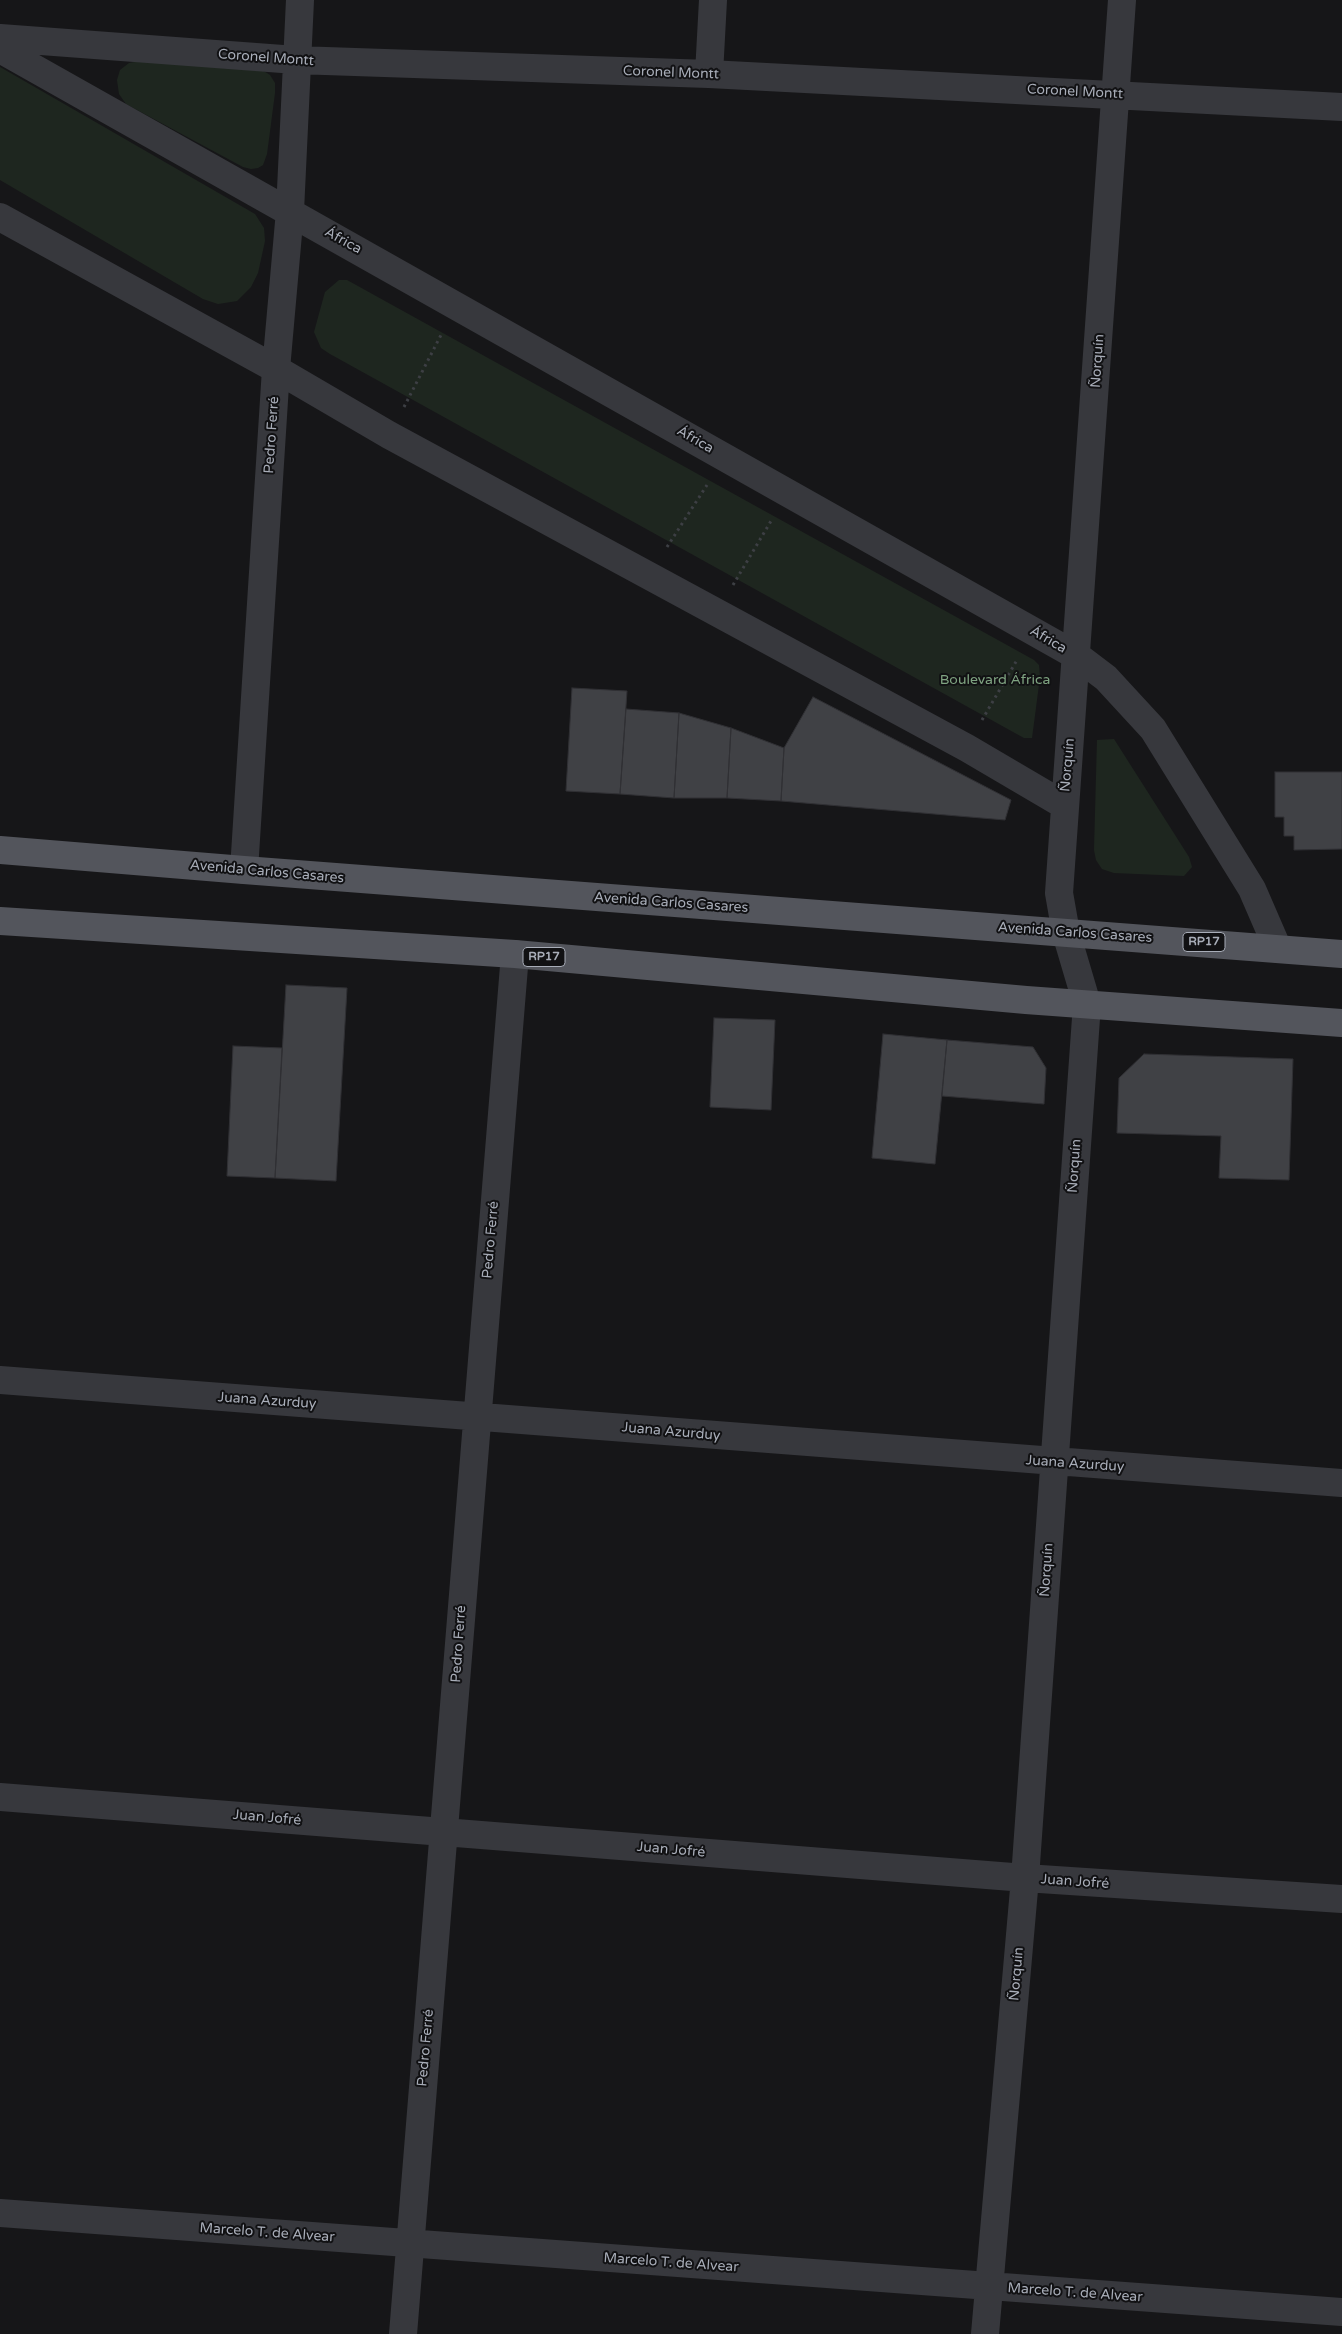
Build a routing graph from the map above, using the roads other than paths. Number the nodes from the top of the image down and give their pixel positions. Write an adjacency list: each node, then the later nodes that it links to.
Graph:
1 (300, 0): 6 (street, Pedro Ferré)
2 (713, 0): 7 (street)
3 (1122, 0): 8 (street, Ñorquín)
4 (0, 38): 6 (street, Coronel Montt)
5 (0, 49): 10 (street, África)
6 (296, 60): 7 (street, Coronel Montt); 10 (street, Pedro Ferré)
7 (709, 74): 8 (street, Coronel Montt)
8 (1117, 94): 9 (street, Coronel Montt); 13 (street, Ñorquín)
9 (1342, 107)
10 (290, 211): 12 (street, Pedro Ferré); 13 (street, África)
11 (0, 217): 12 (street)
12 (276, 369): 14 (street); 16 (street, Pedro Ferré)
13 (1077, 656): 14 (street, Ñorquín); 19 (street, África)
14 (1064, 806): 18 (street, Ñorquín)
15 (0, 850): 16 (main road, Avenida Carlos Casares / RP17)
16 (244, 870): 18 (main road, Avenida Carlos Casares / RP17)
17 (0, 921): 20 (main road, RP17)
18 (1066, 933): 19 (main road, Avenida Carlos Casares / RP17); 22 (street, Ñorquín)
19 (1278, 949): 21 (main road, Avenida Carlos Casares / RP17)
20 (515, 954): 22 (main road, RP17); 25 (street, Pedro Ferré)
21 (1342, 954)
22 (1087, 1004): 23 (main road, RP17); 26 (street, Ñorquín)
23 (1342, 1023)
24 (0, 1380): 25 (street, Juana Azurduy)
25 (476, 1417): 26 (street, Juana Azurduy); 29 (street, Pedro Ferré)
26 (1055, 1462): 27 (street, Juana Azurduy); 30 (street, Ñorquín)
27 (1342, 1483)
28 (0, 1797): 29 (street, Juan Jofré)
29 (444, 1832): 30 (street, Juan Jofré); 33 (street, Pedro Ferré)
30 (1025, 1878): 31 (street, Juan Jofré); 34 (street, Ñorquín)
31 (1342, 1900)
32 (0, 2213): 33 (street, Marcelo T. de Alvear)
33 (410, 2244): 34 (street, Marcelo T. de Alvear); 36 (street, Pedro Ferré)
34 (990, 2287): 35 (street, Marcelo T. de Alvear); 37 (street, Ñorquín)
35 (1342, 2312)
36 (403, 2334)
37 (985, 2334)

